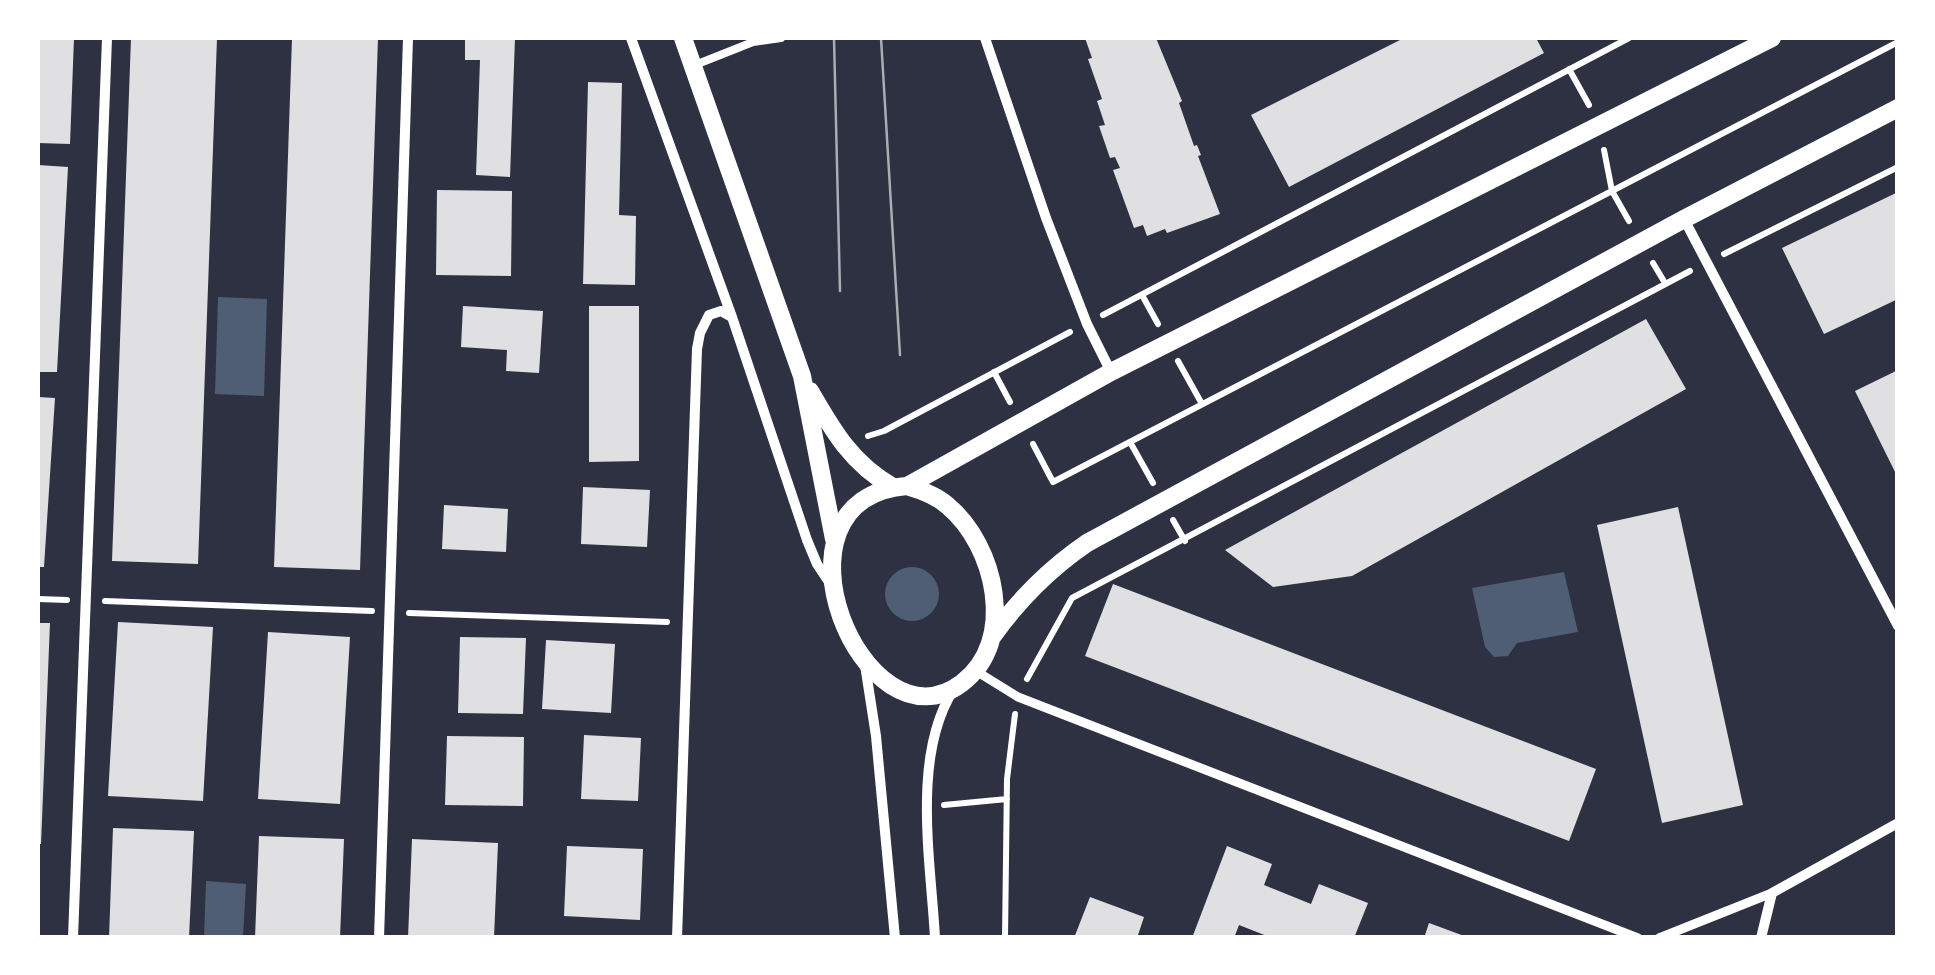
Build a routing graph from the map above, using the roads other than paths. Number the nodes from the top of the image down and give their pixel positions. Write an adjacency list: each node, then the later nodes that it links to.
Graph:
1 (106, 38): 24 (street)
2 (408, 38): 25 (street)
3 (631, 38): 11 (street)
4 (683, 38): 8 (street)
5 (780, 38): 8 (lane)
6 (986, 38): 12 (street)
7 (1772, 38): 12 (street)
8 (693, 66): 13 (street)
9 (1898, 108): 10 (street)
10 (1684, 219): 17 (street); 18 (street)
11 (732, 318): 16 (street); 26 (street)
12 (1111, 372): 14 (street)
13 (802, 376): 14 (street); 15 (street)
14 (900, 487): 15 (street); 18 (street)
15 (834, 544): 16 (street)
16 (836, 592): 19 (street)
17 (1898, 626)
18 (992, 637): 20 (street)
19 (864, 665): 21 (street); 27 (street)
20 (976, 671): 21 (street); 29 (street)
21 (955, 688): 28 (street)
22 (1898, 823): 23 (street)
23 (1772, 892): 30 (street); 31 (street)
24 (73, 938)
25 (379, 938)
26 (677, 938)
27 (895, 938)
28 (935, 938)
29 (1638, 938)
30 (1658, 938)
31 (1761, 938)

